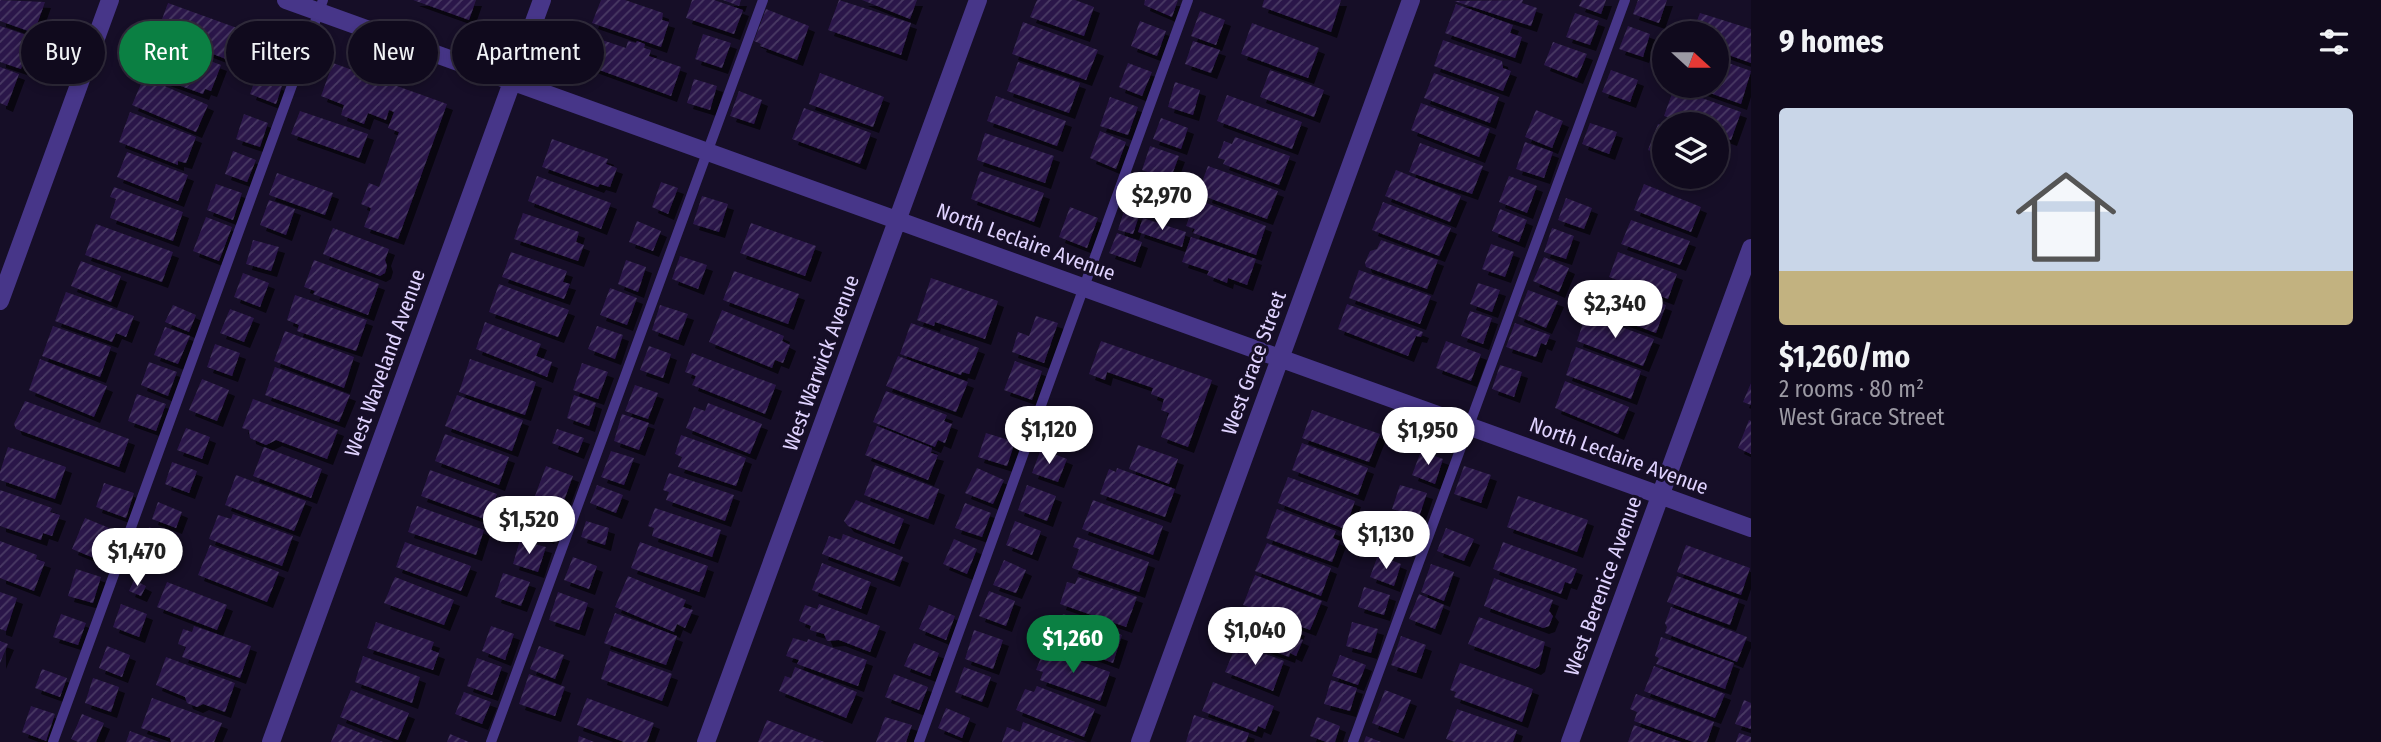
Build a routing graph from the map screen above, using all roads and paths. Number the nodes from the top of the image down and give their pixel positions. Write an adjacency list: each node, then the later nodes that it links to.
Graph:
1 (110, 0): 18 (street)
2 (286, 0): 9 (street, North Leclaire Avenue)
3 (542, 0): 10 (street, West Waveland Avenue)
4 (763, 0): 14 (lane)
5 (978, 0): 15 (street, West Warwick Avenue)
6 (1188, 0): 17 (lane)
7 (1411, 0): 19 (street, West Grace Street)
8 (1625, 0): 20 (lane)
9 (321, 6): 11 (street, North Leclaire Avenue); 23 (lane)
10 (534, 21)
11 (452, 58)
12 (511, 84): 24 (street, West Waveland Avenue)
13 (518, 84): 14 (street, North Leclaire Avenue)
14 (708, 152): 15 (street, North Leclaire Avenue); 25 (lane)
15 (897, 220): 17 (street, North Leclaire Avenue); 26 (street, West Warwick Avenue)
16 (1751, 247): 21 (street, West Berenice Avenue)
17 (1084, 287): 19 (street, North Leclaire Avenue); 27 (lane)
18 (0, 301)
19 (1280, 358): 20 (street, North Leclaire Avenue); 28 (street, West Grace Street)
20 (1469, 426): 21 (street, North Leclaire Avenue); 29 (lane)
21 (1661, 495): 22 (street, North Leclaire Avenue); 30 (street, West Berenice Avenue)
22 (1751, 528)
23 (53, 742)
24 (271, 742)
25 (491, 742)
26 (706, 742)
27 (919, 742)
28 (1140, 742)
29 (1353, 742)
30 (1570, 742)

